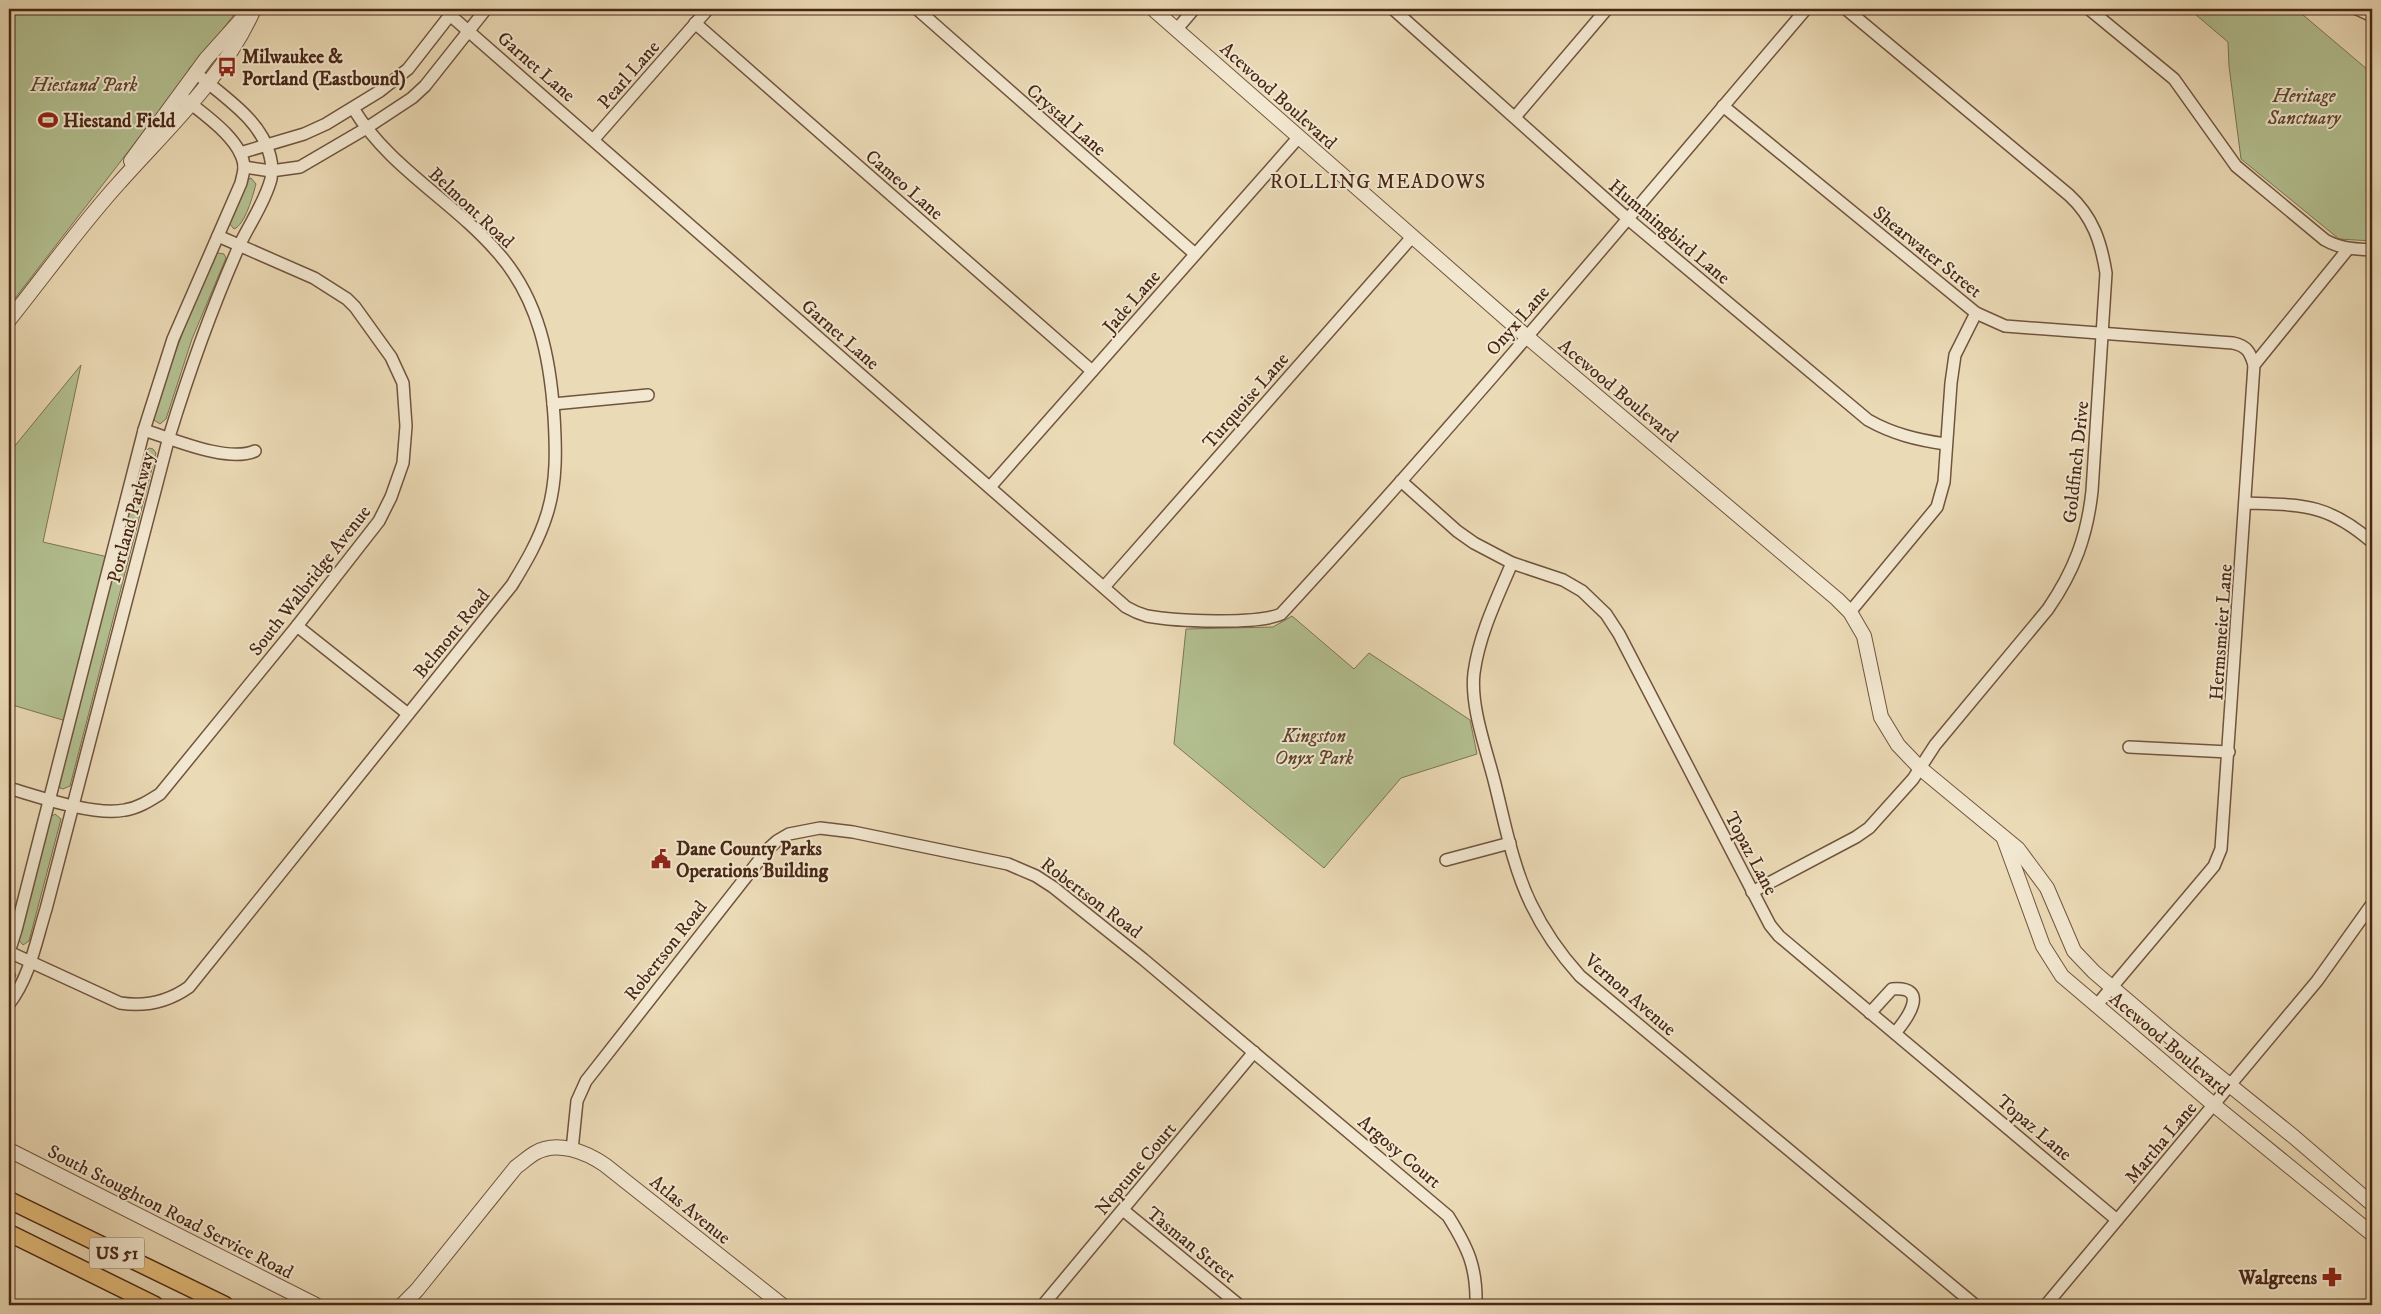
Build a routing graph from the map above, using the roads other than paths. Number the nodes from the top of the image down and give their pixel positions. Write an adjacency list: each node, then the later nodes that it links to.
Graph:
1 (252, 9): 18 (street); 19 (street)
2 (486, 9): 17 (street)
3 (708, 9): 15 (street, Pearl Lane)
4 (917, 9): 39 (street, Crystal Lane)
5 (1153, 9): 16 (street, Acewood Boulevard)
6 (1194, 9): 16 (street)
7 (1607, 9): 24 (street)
8 (1806, 9): 22 (street, Onyx Lane)
9 (1846, 9): 42 (street, Goldfinch Drive)
10 (2089, 9): 37 (street)
11 (2357, 9): 14 (street)
12 (1399, 10): 24 (street, Hummingbird Lane)
13 (453, 12): 17 (street, Garnet Lane); 23 (street)
14 (2372, 16)
15 (695, 23): 27 (street, Pearl Lane); 45 (street, Cameo Lane)
16 (1176, 29): 26 (street, Acewood Boulevard)
17 (469, 30): 25 (street); 27 (street, Garnet Lane)
18 (195, 72): 19 (street, Portland Parkway); 20 (street)
19 (207, 83): 21 (street); 28 (street, Portland Parkway)
20 (179, 94): 21 (street); 32 (street)
21 (191, 104): 29 (street); 32 (street)
22 (1723, 106): 33 (street, Onyx Lane); 40 (street, Shearwater Street)
23 (353, 108): 25 (street, Belmont Road); 28 (street)
24 (1515, 117): 33 (street, Hummingbird Lane)
25 (365, 129): 31 (street); 47 (street, Belmont Road)
26 (1298, 138): 35 (street, Acewood Boulevard); 39 (street, Jade Lane)
27 (594, 139): 53 (street, Garnet Lane)
28 (266, 144): 29 (street); 31 (street, Portland Parkway)
29 (240, 153): 30 (street)
30 (244, 167): 31 (street); 34 (street, Portland Parkway)
31 (271, 171): 36 (street, Portland Parkway)
32 (118, 183): 41 (street)
33 (1628, 219): 43 (street, Onyx Lane); 50 (street, Hummingbird Lane)
34 (218, 236): 36 (street, South Walbridge Avenue); 48 (street, Portland Parkway)
35 (1412, 237): 43 (street, Acewood Boulevard); 57 (street, Turquoise Lane)
36 (240, 244): 49 (street, Portland Parkway); 60 (street, South Walbridge Avenue)
37 (2348, 249): 38 (street); 44 (street)
38 (2372, 250)
39 (1195, 254): 45 (street, Jade Lane)
40 (1976, 313): 42 (street, Shearwater Street); 50 (street)
41 (9, 320)
42 (2103, 334): 44 (street, Shearwater Street); 64 (street, Goldfinch Drive)
43 (1526, 336): 52 (street, Onyx Lane); 58 (street, Acewood Boulevard)
44 (2254, 365): 54 (street, Hermsmeier Lane)
45 (1092, 371): 53 (street, Jade Lane)
46 (648, 395): 47 (street)
47 (553, 404): 61 (street, Belmont Road)
48 (144, 430): 49 (street); 66 (street, Portland Parkway)
49 (169, 438): 51 (street); 67 (street, Portland Parkway)
50 (1946, 444): 58 (street)
51 (255, 451)
52 (1401, 481): 56 (street, Topaz Lane); 59 (street, Onyx Lane)
53 (990, 487): 57 (street, Garnet Lane)
54 (2246, 503): 55 (street); 63 (street, Hermsmeier Lane)
55 (2372, 542)
56 (1512, 563): 69 (street, Vernon Avenue); 71 (street, Topaz Lane)
57 (1104, 587): 59 (street, Garnet Lane)
58 (1850, 612): 64 (street, Acewood Boulevard)
59 (1234, 620)
60 (297, 626): 61 (street); 67 (street, South Walbridge Avenue)
61 (408, 714): 74 (street, Belmont Road)
62 (2129, 747): 63 (street)
63 (2229, 752): 75 (street, Hermsmeier Lane)
64 (1920, 768): 68 (street, Acewood Boulevard); 71 (street, Goldfinch Drive)
65 (9, 788): 66 (street, South Walbridge Avenue)
66 (50, 800): 67 (street, South Walbridge Avenue); 73 (street, Portland Parkway)
67 (73, 805): 74 (street, Portland Parkway)
68 (2002, 836): 75 (street, Acewood Boulevard); 77 (street, Acewood Boulevard)
69 (1510, 843): 70 (street); 101 (street, Vernon Avenue)
70 (1446, 860)
71 (1752, 892): 78 (street, Topaz Lane)
72 (2372, 904): 81 (street, Martha Lane)
73 (9, 952): 74 (street, Belmont Road)
74 (30, 961): 76 (street, Portland Parkway)
75 (2112, 987): 77 (street, Hermsmeier Lane); 81 (street, Acewood Boulevard)
76 (9, 1004)
77 (2096, 1006): 82 (street, Acewood Boulevard)
78 (1870, 1013): 79 (street, Topaz Lane); 79 (street)
79 (1895, 1033): 88 (street, Topaz Lane)
80 (1254, 1052): 84 (street, Robertson Road); 87 (street, Neptune Court); 100 (street, Argosy Court)
81 (2231, 1086): 82 (street, Martha Lane); 86 (street, Acewood Boulevard)
82 (2214, 1105): 88 (street, Martha Lane); 90 (street, Acewood Boulevard)
83 (9, 1150): 95 (street, South Stoughton Road Service Road)
84 (572, 1150): 96 (street); 97 (street, Atlas Avenue)
85 (9, 1200): 94 (main road, US 51)
86 (2372, 1204)
87 (1123, 1210): 98 (street, Neptune Court); 99 (street, Tasman Street)
88 (2117, 1220): 102 (street, Martha Lane)
89 (9, 1233): 92 (main road, US 51)
90 (2372, 1234)
91 (9, 1242): 92 (main road)
92 (124, 1291): 93 (main road, US 51)
93 (154, 1305)
94 (225, 1305)
95 (316, 1305)
96 (402, 1305)
97 (782, 1305)
98 (1043, 1305)
99 (1239, 1305)
100 (1476, 1305)
101 (1975, 1305)
102 (2046, 1305)

